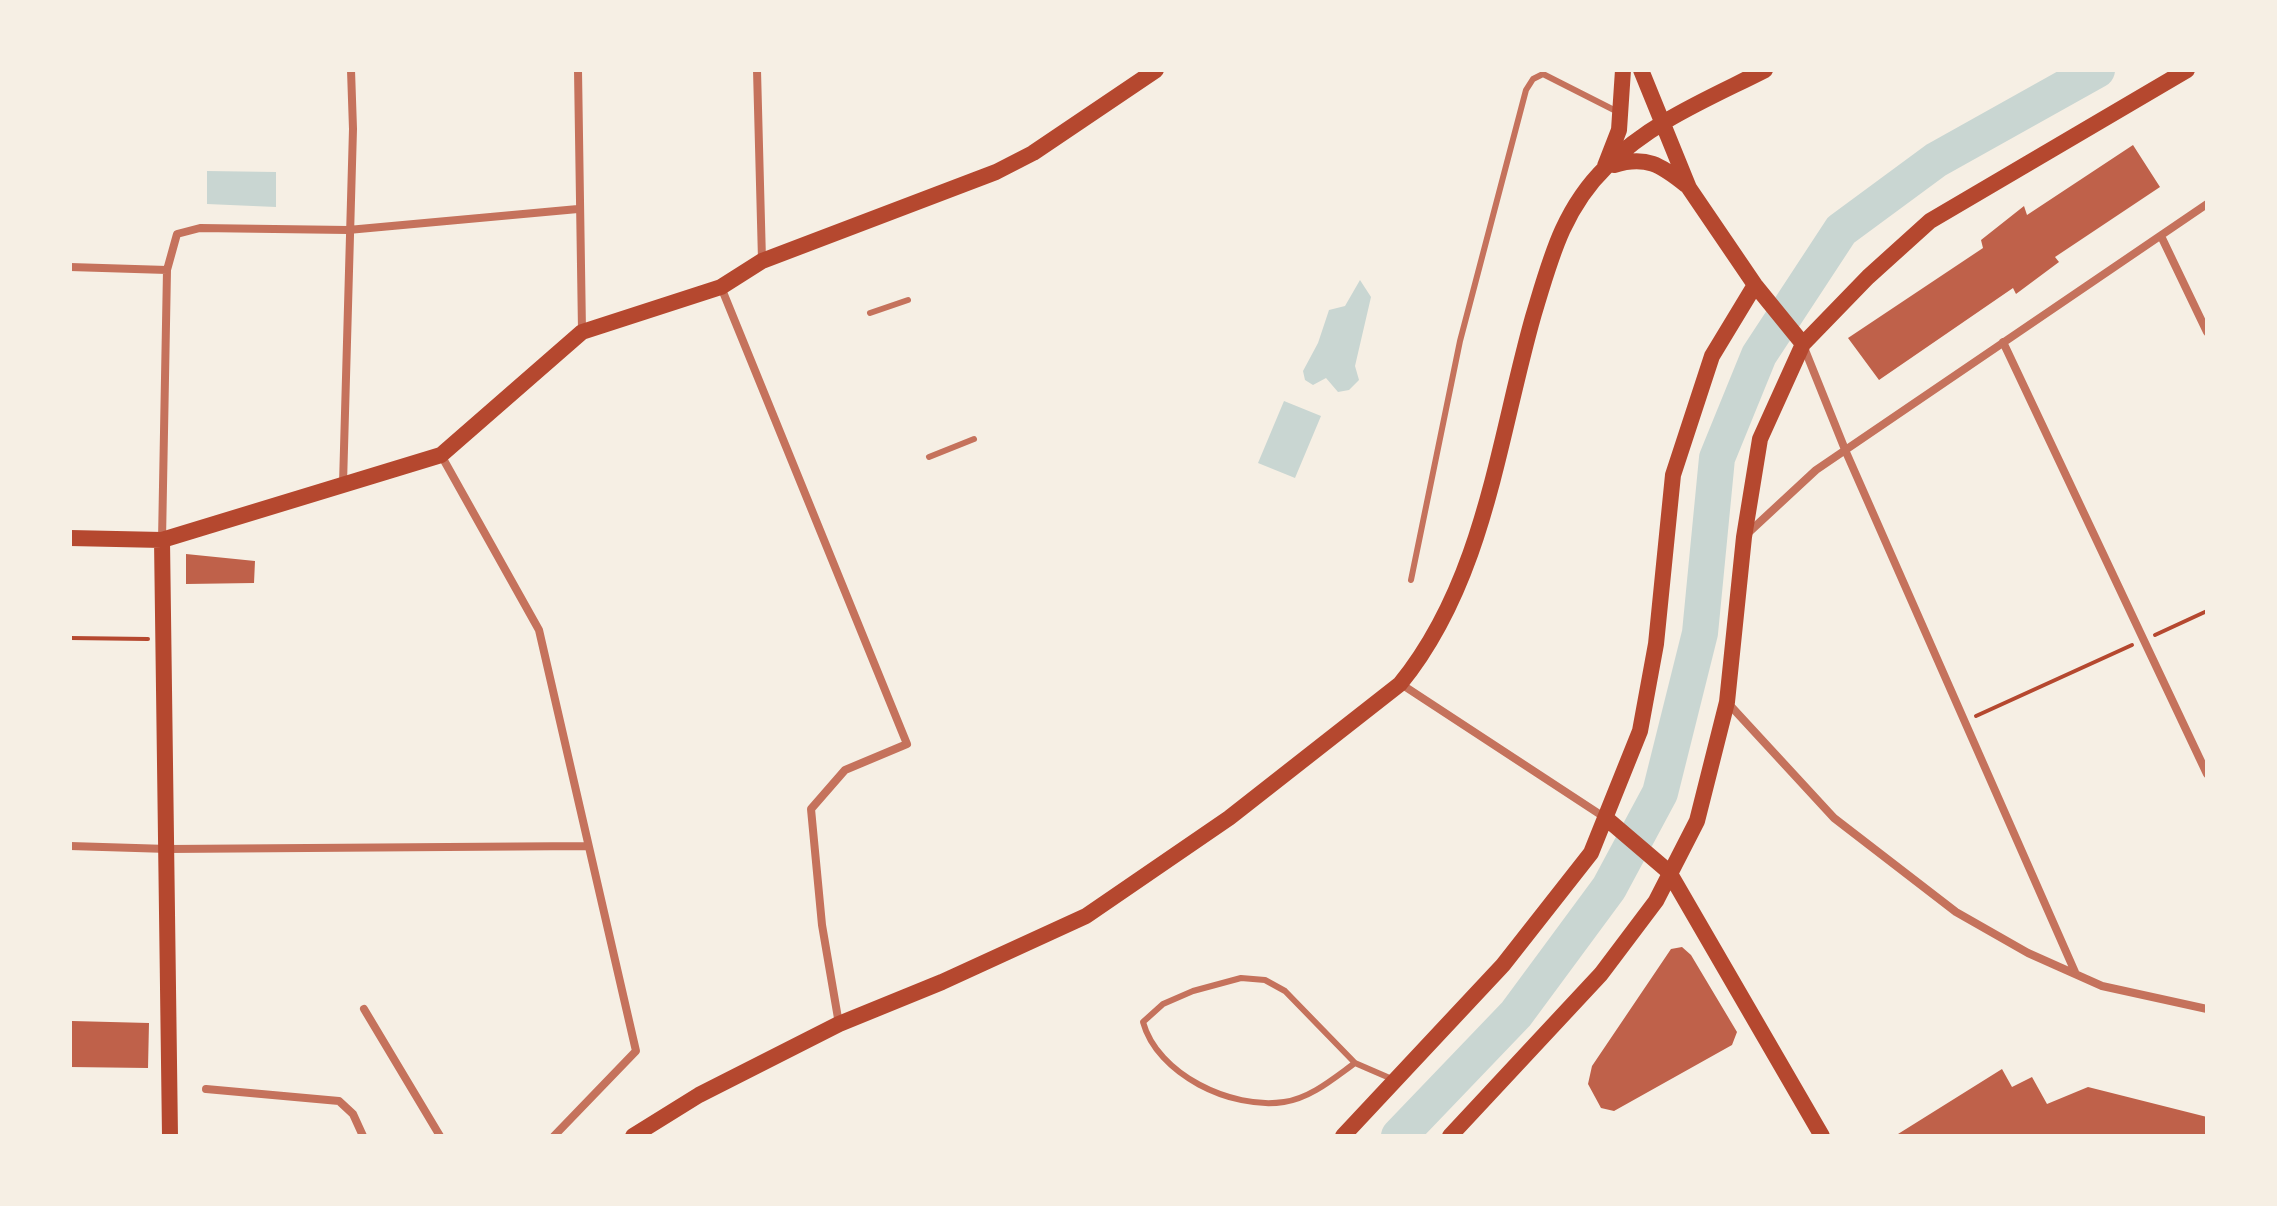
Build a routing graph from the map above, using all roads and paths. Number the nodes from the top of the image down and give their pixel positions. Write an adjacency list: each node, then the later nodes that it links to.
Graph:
1 (351, 70): 15 (street)
2 (578, 70): 14 (street)
3 (757, 70): 17 (street)
4 (1156, 70): 17 (main road)
5 (1623, 70): 9 (main road)
6 (1641, 70): 10 (main road)
7 (1765, 70): 10 (main road)
8 (2187, 70): 27 (main road)
9 (1622, 114): 11 (main road); 36 (lane)
10 (1662, 122): 11 (main road); 12 (main road)
11 (1605, 167): 12 (main road); 41 (main road)
12 (1689, 188): 21 (main road)
13 (2207, 204): 16 (street)
14 (578, 209): 15 (street); 24 (street)
15 (348, 230): 19 (street); 32 (street)
16 (2161, 236): 25 (street); 26 (street)
17 (762, 261): 20 (main road)
18 (70, 267): 19 (street)
19 (167, 270): 35 (street)
20 (721, 287): 24 (main road); 53 (street)
21 (1759, 291): 27 (main road); 45 (main road)
22 (908, 300): 23 (lane)
23 (870, 313)
24 (582, 332): 30 (main road)
25 (2207, 332)
26 (2003, 342): 29 (street); 40 (street)
27 (1803, 344): 29 (street); 33 (main road)
28 (974, 439): 31 (lane)
29 (1846, 452): 33 (street); 43 (street)
30 (441, 455): 32 (main road); 47 (street)
31 (929, 457)
32 (343, 484): 35 (main road)
33 (1744, 537): 42 (main road)
34 (70, 538): 35 (main road)
35 (162, 540): 39 (main road)
36 (1411, 580)
37 (2207, 611): 40 (path)
38 (70, 638): 39 (path)
39 (164, 639): 48 (main road)
40 (2144, 640): 43 (path); 44 (street)
41 (1400, 684): 45 (street); 53 (main road)
42 (1727, 702): 49 (main road); 50 (street)
43 (1965, 722): 50 (street)
44 (2207, 774)
45 (1611, 823): 49 (main road); 55 (main road)
46 (70, 846): 48 (street)
47 (587, 846): 48 (street); 60 (street)
48 (168, 849): 57 (main road)
49 (1665, 870): 63 (main road); 64 (main road)
50 (2075, 972): 52 (street)
51 (364, 1009): 59 (street)
52 (2207, 1009)
53 (839, 1024): 61 (main road)
54 (1355, 1063): 54 (lane); 55 (lane)
55 (1395, 1081): 62 (main road)
56 (206, 1089): 58 (street)
57 (170, 1136)
58 (363, 1136)
59 (440, 1136)
60 (554, 1136)
61 (633, 1136)
62 (1343, 1136)
63 (1450, 1136)
64 (1822, 1136)

